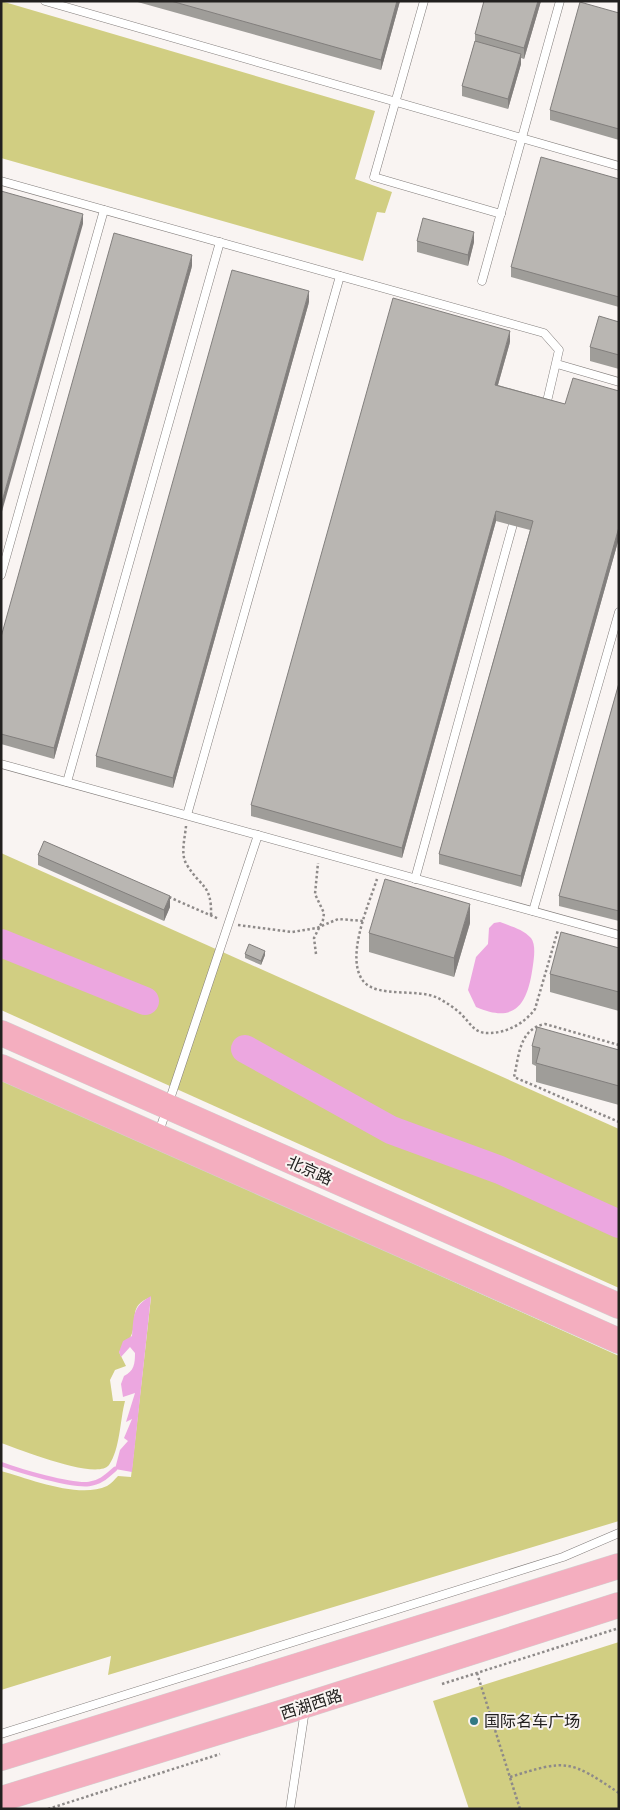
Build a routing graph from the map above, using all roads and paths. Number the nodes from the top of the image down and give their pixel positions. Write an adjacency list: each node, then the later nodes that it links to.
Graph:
1 (45, 1): 4 (lane)
2 (424, 1): 4 (lane)
3 (560, 1): 5 (lane)
4 (396, 102): 5 (lane); 9 (lane)
5 (522, 138): 6 (lane); 9 (lane)
6 (619, 166)
7 (1, 181): 8 (lane)
8 (104, 210): 10 (lane); 17 (lane)
9 (501, 214): 12 (lane)
10 (220, 242): 11 (lane); 20 (lane)
11 (340, 276): 13 (lane); 21 (lane)
12 (482, 281)
13 (557, 364): 14 (lane); 15 (lane)
14 (619, 382)
15 (544, 414)
16 (518, 509): 25 (lane)
17 (1, 575)
18 (619, 612): 27 (lane)
19 (1, 764): 20 (lane)
20 (67, 782): 21 (lane)
21 (187, 816): 22 (lane); 28 (path)
22 (258, 835): 23 (lane); 31 (lane)
23 (320, 852): 24 (lane); 32 (path)
24 (380, 869): 25 (lane); 30 (path)
25 (415, 879): 27 (lane)
26 (165, 896): 28 (path)
27 (533, 911): 29 (lane)
28 (210, 916): 31 (path)
29 (561, 919): 30 (path); 33 (lane)
30 (364, 922): 32 (path)
31 (229, 924): 32 (path); 38 (lane)
32 (317, 928): 34 (path)
33 (619, 935)
34 (316, 954)
35 (1, 1033): 38 (main road, 北京路)
36 (619, 1045): 39 (path)
37 (1, 1067): 40 (main road, 北京路)
38 (167, 1108): 40 (lane); 41 (main road, 北京路)
39 (619, 1122)
40 (157, 1138): 42 (main road, 北京路)
41 (619, 1306)
42 (619, 1340)
43 (619, 1533): 48 (lane)
44 (619, 1566): 49 (main road)
45 (619, 1604): 47 (main road, 西湖西路)
46 (477, 1673): 50 (path)
47 (305, 1706): 52 (main road, 西湖西路); 53 (lane)
48 (1, 1734)
49 (1, 1758)
50 (510, 1777): 51 (path); 54 (path)
51 (619, 1794)
52 (1, 1799)
53 (290, 1809)
54 (520, 1809)

